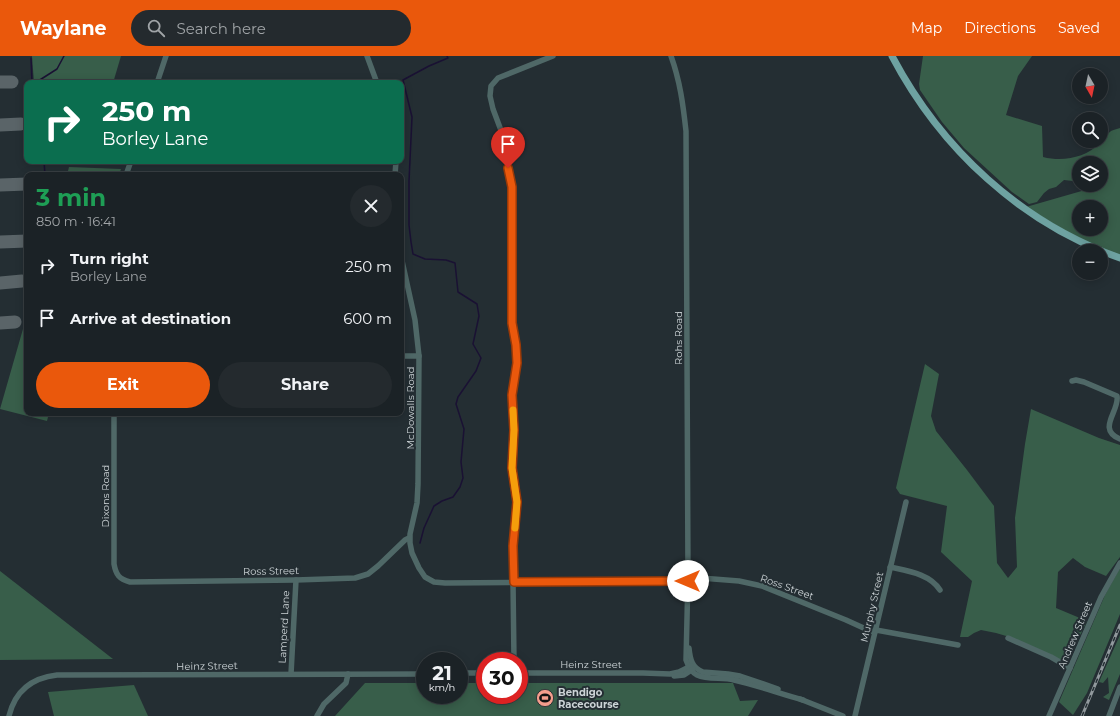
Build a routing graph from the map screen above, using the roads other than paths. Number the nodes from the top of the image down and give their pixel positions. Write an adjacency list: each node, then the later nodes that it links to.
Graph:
1 (166, 56): 6 (street)
2 (367, 56): 7 (street)
3 (553, 56): 23 (street)
4 (671, 56): 21 (street, Rohs Road)
5 (892, 56): 8 (main road)
6 (158, 80)
7 (376, 80)
8 (1120, 258)
9 (404, 270): 11 (street, McDowalls Road)
10 (404, 356): 11 (street)
11 (419, 356): 16 (street, McDowalls Road)
12 (1072, 382): 14 (street)
13 (114, 416): 19 (street, Dixons Road)
14 (1120, 439)
15 (906, 502): 18 (street, Murphy Street)
16 (410, 538): 20 (street, McDowalls Road); 22 (street, Ross Street)
17 (1120, 563): 30 (street, Andrew Street)
18 (890, 567): 24 (street); 25 (street, Murphy Street)
19 (119, 577): 22 (street, Ross Street)
20 (428, 579): 23 (street, Ross Street)
21 (688, 579): 23 (street, Ross Street); 25 (street, Ross Street); 29 (street, Rohs Road)
22 (296, 580): 32 (street, Lamperd Lane)
23 (513, 582): 28 (street)
24 (940, 590)
25 (876, 631): 27 (street, Ross Street); 39 (street, Murphy Street)
26 (1008, 638): 30 (street)
27 (958, 644)
28 (514, 652)
29 (692, 667): 31 (street, Heinz Street); 38 (street)
30 (1070, 668): 40 (street, Andrew Street)
31 (528, 673)
32 (291, 674): 33 (street, Heinz Street); 36 (street, Heinz Street)
33 (348, 674): 34 (street, Heinz Street); 37 (street)
34 (416, 674)
35 (1120, 687): 41 (street)
36 (8, 716)
37 (316, 716)
38 (843, 716)
39 (855, 716)
40 (1050, 716)
41 (1109, 716)

